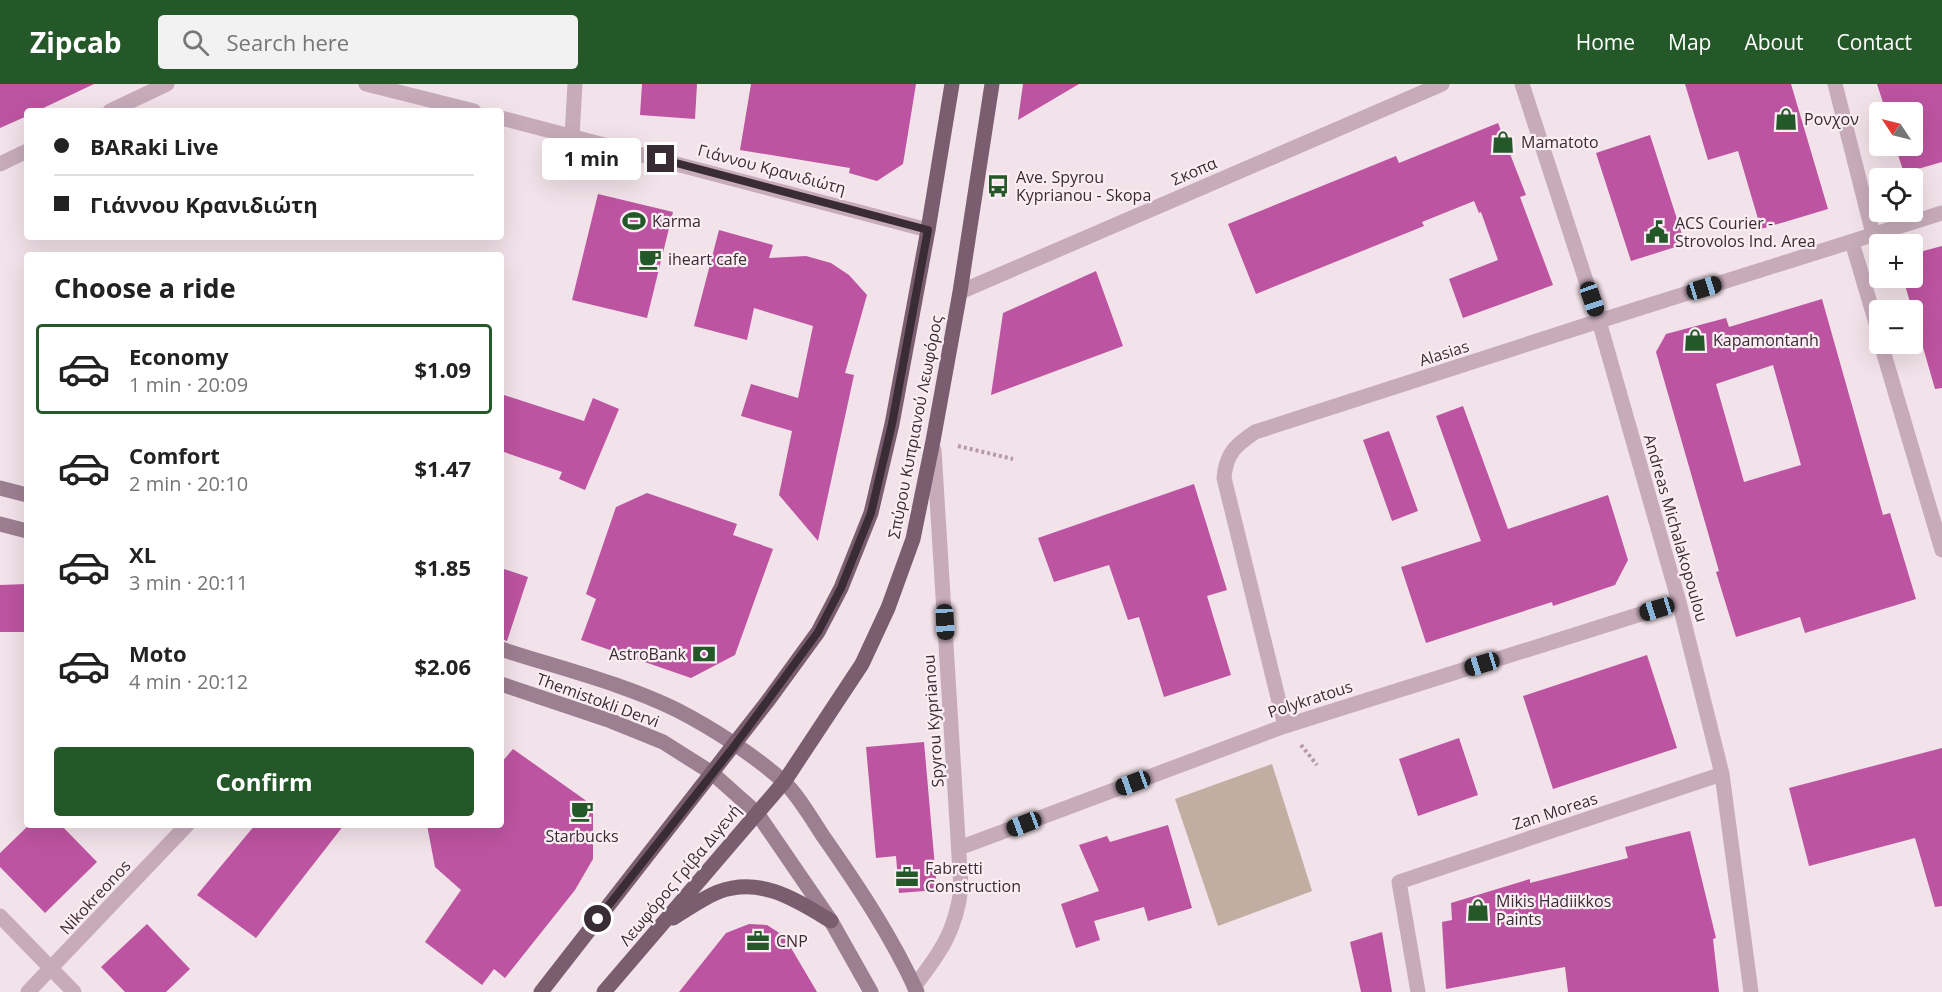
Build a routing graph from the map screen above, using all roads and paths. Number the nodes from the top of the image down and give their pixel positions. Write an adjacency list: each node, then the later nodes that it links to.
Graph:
1 (167, 84): 9 (street)
2 (366, 84): 10 (street)
3 (574, 84): 12 (street)
4 (952, 84): 16 (main road, Σπύρου Κυπριανού Λεωφόρος)
5 (992, 84): 20 (main road, Σπύρου Κυπριανού Λεωφόρος)
6 (1442, 84): 20 (street, Σκοπα)
7 (1522, 84): 22 (street, Andreas Michalakopoulou)
8 (1835, 84): 17 (street)
9 (116, 108)
10 (462, 108)
11 (504, 119): 12 (street, Γιάννου Κρανιδιώτη)
12 (572, 136): 16 (street, Γιάννου Κρανιδιώτη)
13 (24, 152): 14 (street)
14 (0, 164)
15 (1942, 213): 17 (street, Alasias)
16 (928, 230): 35 (main road, Σπύρου Κυπριανού Λεωφόρος)
17 (1873, 234)
18 (1869, 236): 19 (street, Alasias)
19 (1852, 242): 21 (street); 22 (street, Alasias)
20 (960, 292): 24 (main road, Σπύρου Κυπριανού Λεωφόρος)
21 (1869, 300)
22 (1599, 321): 31 (street, Andreas Michalakopoulou); 34 (street, Alasias)
23 (1884, 354): 30 (street)
24 (933, 441): 25 (path); 38 (main road, Σπύρου Κυπριανού Λεωφόρος); 41 (street, Spyrou Kyprianou)
25 (1012, 459)
26 (0, 488): 27 (main road)
27 (24, 494)
28 (0, 524): 29 (main road)
29 (24, 530)
30 (1942, 550)
31 (1679, 602): 34 (street, Polykratous); 37 (street, Andreas Michalakopoulou)
32 (504, 650): 35 (main road, Themistokli Dervi)
33 (504, 685): 36 (main road, Themistokli Dervi)
34 (1285, 726): 41 (street, Polykratous)
35 (735, 745): 36 (main road, Λεωφόρος Γρίβα Διγενή); 38 (main road, Themistokli Dervi)
36 (712, 773): 39 (main road, Themistokli Dervi); 49 (main road, Λεωφόρος Γρίβα Διγενή)
37 (1722, 774): 52 (street, Zan Moreas); 53 (street, Andreas Michalakopoulou)
38 (784, 782): 39 (main road, Λεωφόρος Γρίβα Διγενή); 46 (main road, Themistokli Dervi)
39 (757, 813): 43 (main road, Themistokli Dervi); 44 (main road, Λεωφόρος Γρίβα Διγενή)
40 (184, 828): 45 (street, Nikokreonos)
41 (959, 848): 46 (street, Spyrou Kyprianou)
42 (0, 916): 45 (street)
43 (831, 921): 44 (main road); 51 (main road, Themistokli Dervi)
44 (663, 924): 50 (main road, Λεωφόρος Γρίβα Διγενή)
45 (52, 968): 47 (street, Nikokreonos); 48 (street)
46 (916, 989)
47 (28, 992)
48 (74, 992)
49 (542, 992)
50 (604, 992)
51 (872, 992)
52 (1418, 992)
53 (1751, 992)

